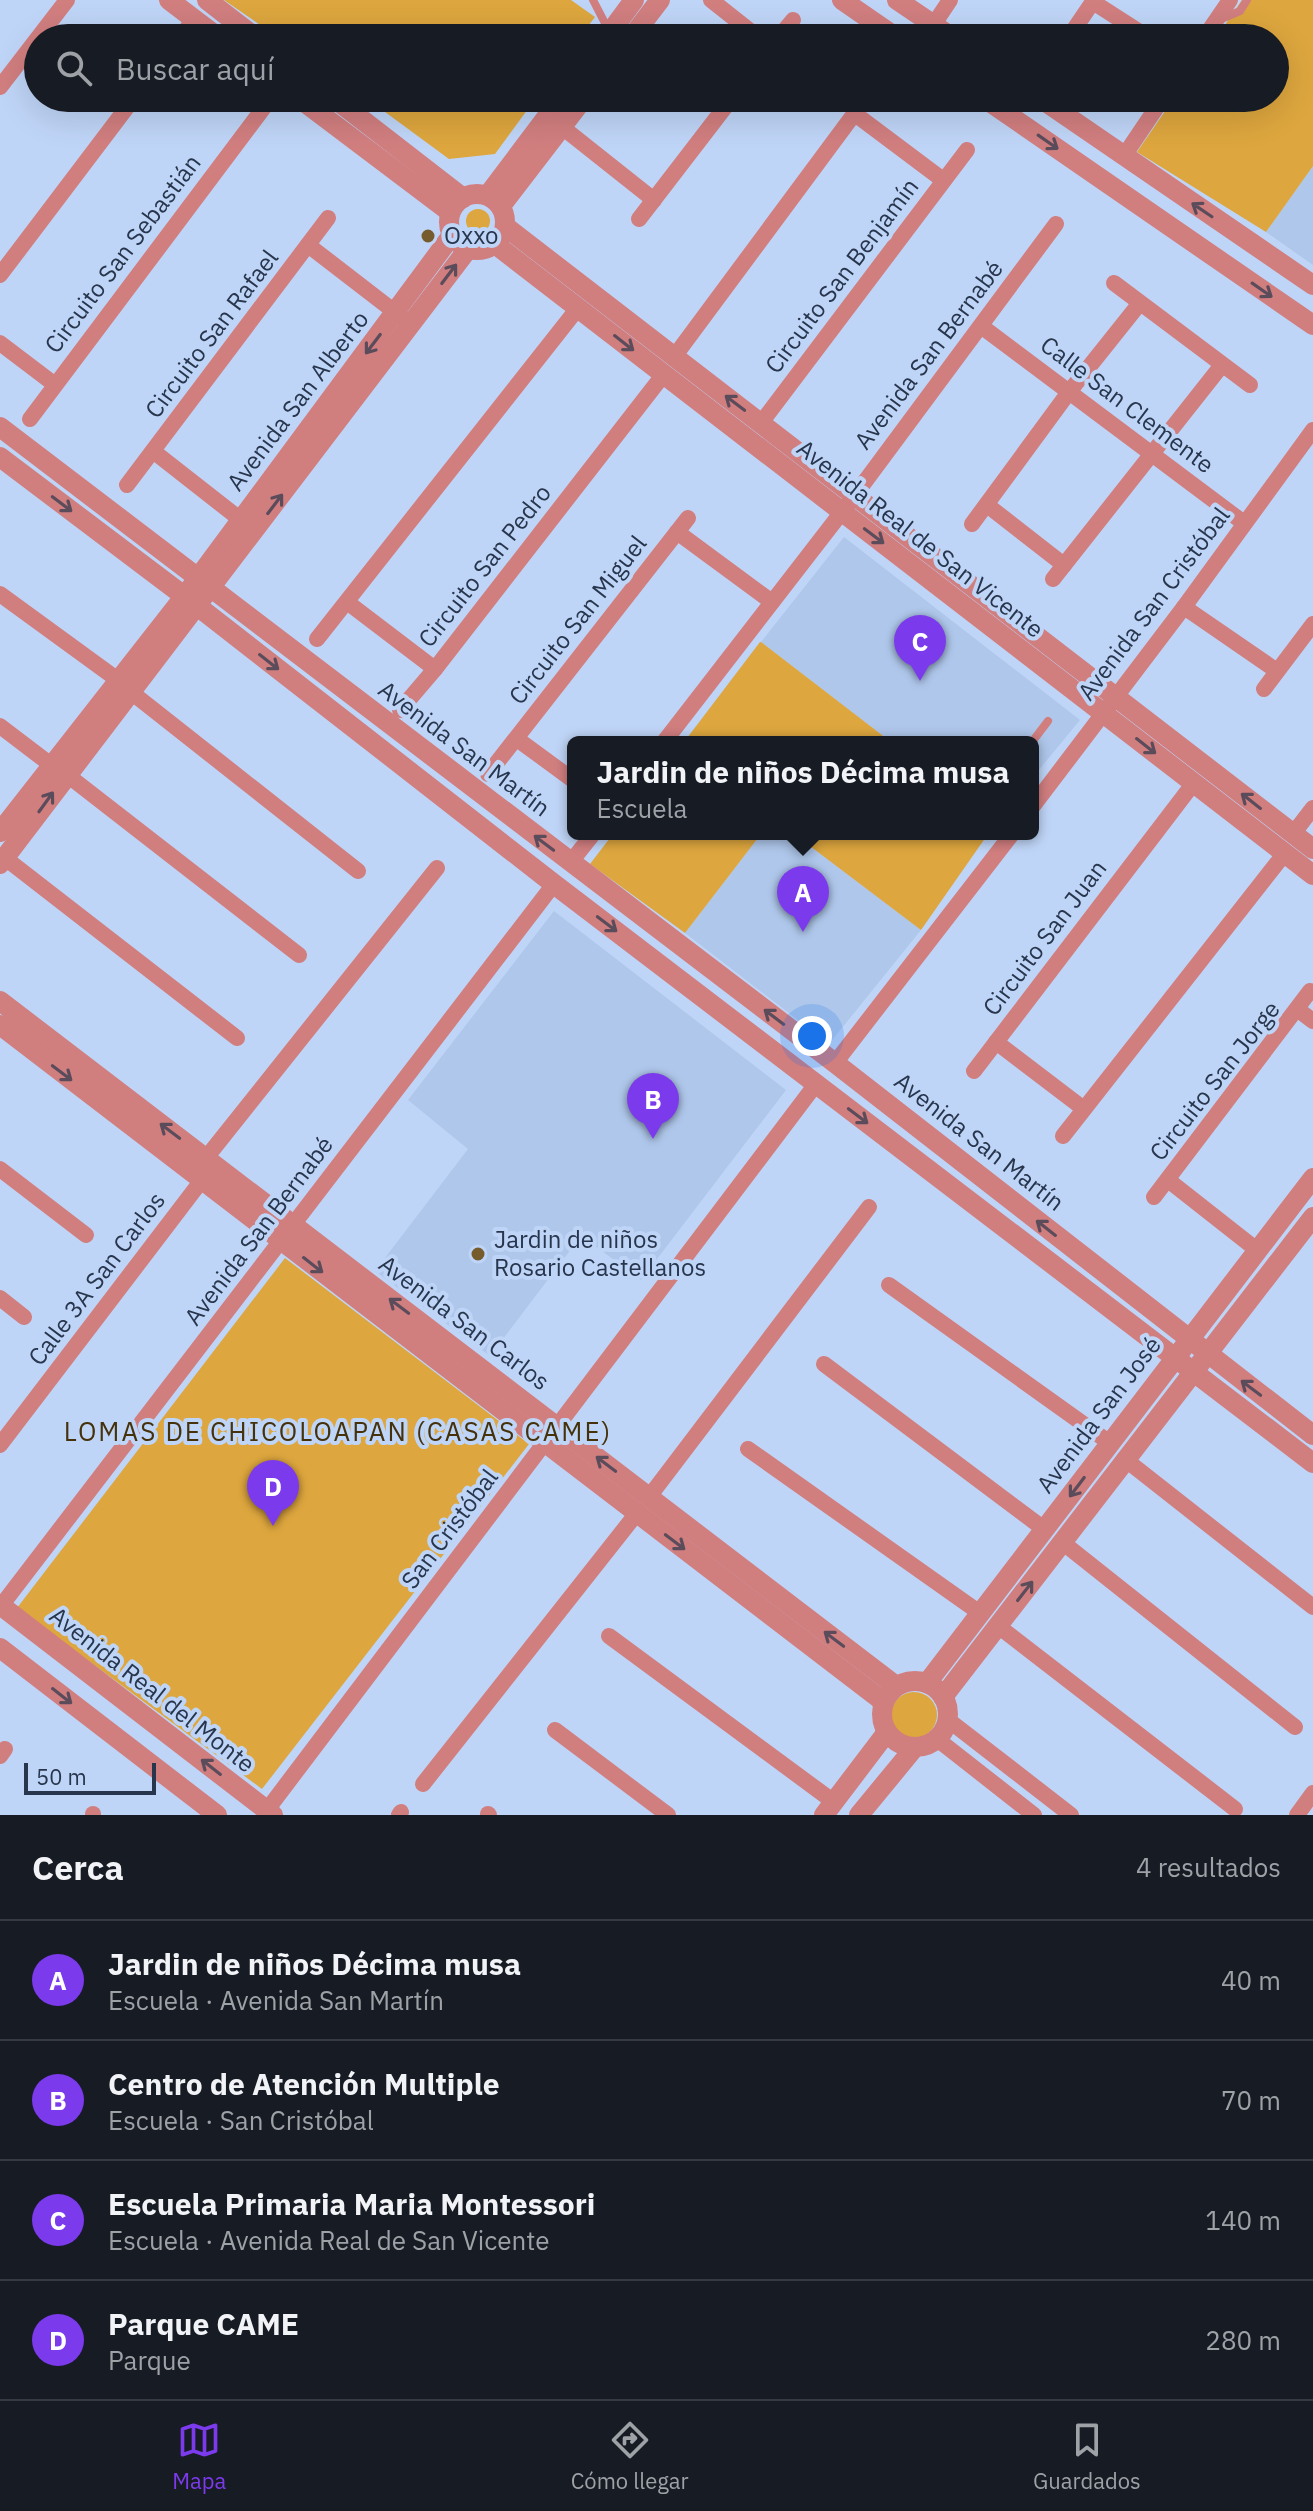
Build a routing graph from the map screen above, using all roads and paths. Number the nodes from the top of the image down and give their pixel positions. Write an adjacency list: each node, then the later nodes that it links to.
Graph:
1 (67, 0): 17 (street)
2 (169, 0): 14 (street)
3 (207, 0): 20 (street)
4 (593, 0): 21 (lane)
5 (634, 0): 22 (street)
6 (660, 0): 23 (street)
7 (711, 0): 24 (street)
8 (842, 0): 26 (street)
9 (897, 0): 27 (street)
10 (950, 0): 27 (street)
11 (1230, 0): 16 (street)
12 (1247, 0): 16 (lane)
13 (1094, 1): 28 (street); 29 (street)
14 (194, 19): 18 (street); 19 (street)
15 (793, 20): 25 (street)
16 (1215, 21): 30 (street)
17 (49, 24)
18 (190, 24)
19 (201, 24)
20 (238, 24)
21 (603, 24)
22 (616, 24)
23 (642, 24)
24 (741, 24)
25 (790, 24)
26 (877, 24)
27 (934, 24)
28 (1078, 24)
29 (1128, 24)
30 (1213, 24)
31 (24, 56): 32 (street)
32 (0, 87)
33 (123, 112): 58 (street)
34 (260, 112): 69 (street, Circuito San Sebastián)
35 (320, 112): 50 (street)
36 (350, 112): 50 (street)
37 (552, 112): 48 (street)
38 (573, 112): 44 (street)
39 (721, 112): 49 (street)
40 (1004, 112): 64 (street, one-way to 64)
41 (1060, 112): 46 (street)
42 (1154, 112): 46 (street)
43 (855, 114): 47 (street, Circuito San Benjamín); 68 (street)
44 (562, 127): 48 (street); 49 (street)
45 (967, 150): 47 (street)
46 (1124, 156): 60 (street, one-way to 46)
47 (943, 180): 73 (street, Circuito San Benjamín)
48 (494, 200): 50 (street); 55 (street)
49 (654, 200): 52 (street)
50 (457, 205): 54 (street)
51 (328, 218): 56 (street, Circuito San Rafael)
52 (639, 219)
53 (1056, 224): 65 (street, Avenida San Bernabé)
54 (452, 235): 57 (street); 63 (street, Avenida San Alberto)
55 (500, 236): 57 (street); 62 (street, Avenida Real de San Vicente); 68 (street, Avenida Real de San Vicente)
56 (308, 245): 63 (street, Circuito San Rafael); 76 (street, Circuito San Rafael)
57 (468, 249): 63 (street, Avenida San Alberto, one-way to 57)
58 (0, 275)
59 (1114, 283): 61 (street)
60 (1313, 285)
61 (1140, 303): 67 (street); 71 (street)
62 (578, 308): 68 (street, Avenida Real de San Vicente, one-way to 68); 90 (street)
63 (404, 319): 84 (street, Avenida San Alberto)
64 (1313, 325)
65 (981, 326): 71 (street, Calle San Clemente); 80 (street, Avenida San Bernabé)
66 (0, 343): 69 (street, Circuito San Sebastián)
67 (1222, 365): 70 (street); 77 (street)
68 (669, 366): 73 (street, Avenida Real de San Vicente, one-way to 68); 80 (street, Avenida Real de San Vicente); 95 (street, Circuito San Pedro)
69 (54, 384): 72 (street)
70 (1250, 385)
71 (1069, 392): 77 (street, Calle San Clemente); 81 (street)
72 (30, 419)
73 (761, 423): 80 (street, Avenida Real de San Vicente)
74 (0, 427): 87 (street, Avenida San Martín)
75 (1313, 430): 82 (street, Avenida San Cristóbal)
76 (153, 451): 79 (street, Circuito San Rafael); 84 (street, Circuito San Rafael)
77 (1153, 455): 82 (street, Calle San Clemente); 85 (street)
78 (0, 457): 89 (street, Avenida San Martín, one-way to 89)
79 (127, 485)
80 (849, 504): 91 (street, Avenida San Bernabé); 99 (street, Avenida Real de San Vicente)
81 (987, 505): 83 (street); 85 (street)
82 (1244, 523): 92 (street, Avenida San Cristóbal)
83 (972, 524)
84 (248, 526): 87 (street, Avenida San Alberto)
85 (1064, 565): 86 (street)
86 (1053, 579)
87 (204, 583): 89 (street, Avenida San Alberto); 119 (street, Avenida San Martín, one-way to 87)
88 (0, 594): 97 (street)
89 (190, 601): 97 (street, Avenida San Alberto); 123 (street, Avenida San Martín, one-way to 123)
90 (347, 602): 94 (street); 95 (street, Circuito San Pedro)
91 (772, 602): 103 (street, Avenida San Bernabé); 105 (street, Circuito San Miguel)
92 (1184, 607): 96 (street); 99 (street, Avenida San Cristóbal)
93 (1313, 624): 96 (street)
94 (317, 639)
95 (435, 669): 100 (street)
96 (1277, 671): 98 (street)
97 (125, 686): 106 (street, Avenida San Alberto); 121 (street)
98 (1264, 689)
99 (1109, 704): 109 (street, Avenida Real de San Vicente, one-way to 109); 110 (street, Avenida San Cristóbal); 113 (street, Avenida Real de San Vicente, one-way to 99)
100 (400, 710)
101 (1048, 721): 104 (lane)
102 (0, 726): 106 (street)
103 (672, 736)
104 (1037, 736)
105 (517, 739): 107 (street); 108 (street, Circuito San Miguel)
106 (58, 769): 112 (street); 118 (street, one-way to 106); 124 (street)
107 (488, 774)
108 (567, 776)
109 (1193, 784): 117 (street, Avenida Real de San Vicente); 131 (street, Circuito San Juan)
110 (1039, 798)
111 (1313, 808): 113 (street)
112 (0, 832)
113 (1293, 834): 116 (street, Avenida Real de San Vicente)
114 (588, 840): 119 (street)
115 (1007, 840): 132 (street)
116 (1313, 849)
117 (1285, 853): 122 (street, Avenida Real de San Vicente); 135 (street)
118 (2, 861): 130 (street)
119 (570, 863): 132 (street, Avenida San Martín, one-way to 119)
120 (437, 868): 137 (street)
121 (358, 871)
122 (1313, 875)
123 (554, 884): 134 (street, Avenida San Martín, one-way to 134); 145 (street, Avenida San Bernabé)
124 (299, 955)
125 (1310, 991): 127 (street)
126 (0, 1001): 137 (street, Avenida San Carlos, one-way to 126)
127 (1297, 1009): 128 (street, Circuito San Jorge); 141 (street, Circuito San Jorge)
128 (1313, 1021)
129 (0, 1025): 140 (street, Avenida San Carlos, one-way to 140)
130 (237, 1038)
131 (996, 1042): 133 (street); 135 (street, Circuito San Juan)
132 (835, 1063): 151 (street, Avenida San Martín, one-way to 132)
133 (974, 1071)
134 (816, 1084): 153 (street, Avenida San Martín, one-way to 153); 156 (street, San Cristóbal)
135 (1084, 1109): 136 (street)
136 (1063, 1136)
137 (206, 1158): 145 (street, Avenida San Carlos)
138 (0, 1169): 146 (street)
139 (1313, 1178): 147 (street, Avenida San José)
140 (202, 1180): 145 (street, Avenida San Carlos); 159 (street, Calle 3A San Carlos)
141 (1168, 1180): 142 (street); 147 (street, Circuito San Jorge)
142 (1154, 1197)
143 (869, 1207): 163 (street)
144 (1313, 1217): 152 (street, Avenida San José)
145 (288, 1233): 156 (street, Avenida San Carlos); 166 (street, Avenida San Bernabé)
146 (86, 1235)
147 (1257, 1250): 151 (street, Avenida San José)
148 (889, 1285): 158 (street)
149 (0, 1298): 150 (street)
150 (24, 1317)
151 (1189, 1340): 152 (street, Avenida San Martín); 153 (street, Avenida San José)
152 (1207, 1354): 155 (street, Avenida San José); 157 (street, Avenida San Martín, one-way to 152)
153 (1175, 1358): 155 (street, Avenida San Martín); 158 (street, Avenida San José)
154 (824, 1364): 164 (street)
155 (1193, 1372): 161 (street, Avenida San José); 162 (street, Avenida San Martín)
156 (551, 1435): 163 (street, Avenida San Carlos); 185 (street, San Cristóbal)
157 (1313, 1435)
158 (1110, 1443): 164 (street, Avenida San José, one-way to 164)
159 (0, 1445)
160 (748, 1449): 168 (street)
161 (1126, 1460): 165 (street, Avenida San José); 167 (street)
162 (1313, 1463)
163 (643, 1505): 173 (street, Avenida San Carlos); 181 (street)
164 (1044, 1529): 168 (street, Avenida San José)
165 (1062, 1542): 169 (street, Avenida San José, one-way to 165); 176 (street)
166 (0, 1606): 185 (street, Avenida Real del Monte, one-way to 166)
167 (1313, 1607)
168 (980, 1613): 172 (street, Avenida San José)
169 (998, 1626): 174 (street, Avenida San José); 184 (street)
170 (609, 1636): 183 (street)
171 (0, 1648): 186 (street, one-way to 186)
172 (927, 1683): 173 (street); 174 (street)
173 (890, 1694): 178 (street)
174 (943, 1697): 175 (street)
175 (947, 1719): 179 (street); 190 (street)
176 (1295, 1727)
177 (555, 1730): 187 (street)
178 (887, 1732): 180 (street); 183 (street)
179 (937, 1739): 180 (street); 189 (street)
180 (915, 1747): 188 (street)
181 (423, 1784)
182 (1313, 1793): 191 (street)
183 (829, 1809)
184 (1235, 1809)
185 (270, 1813)
186 (217, 1815)
187 (668, 1815)
188 (859, 1815)
189 (1034, 1815)
190 (1071, 1815)
191 (1297, 1815)

